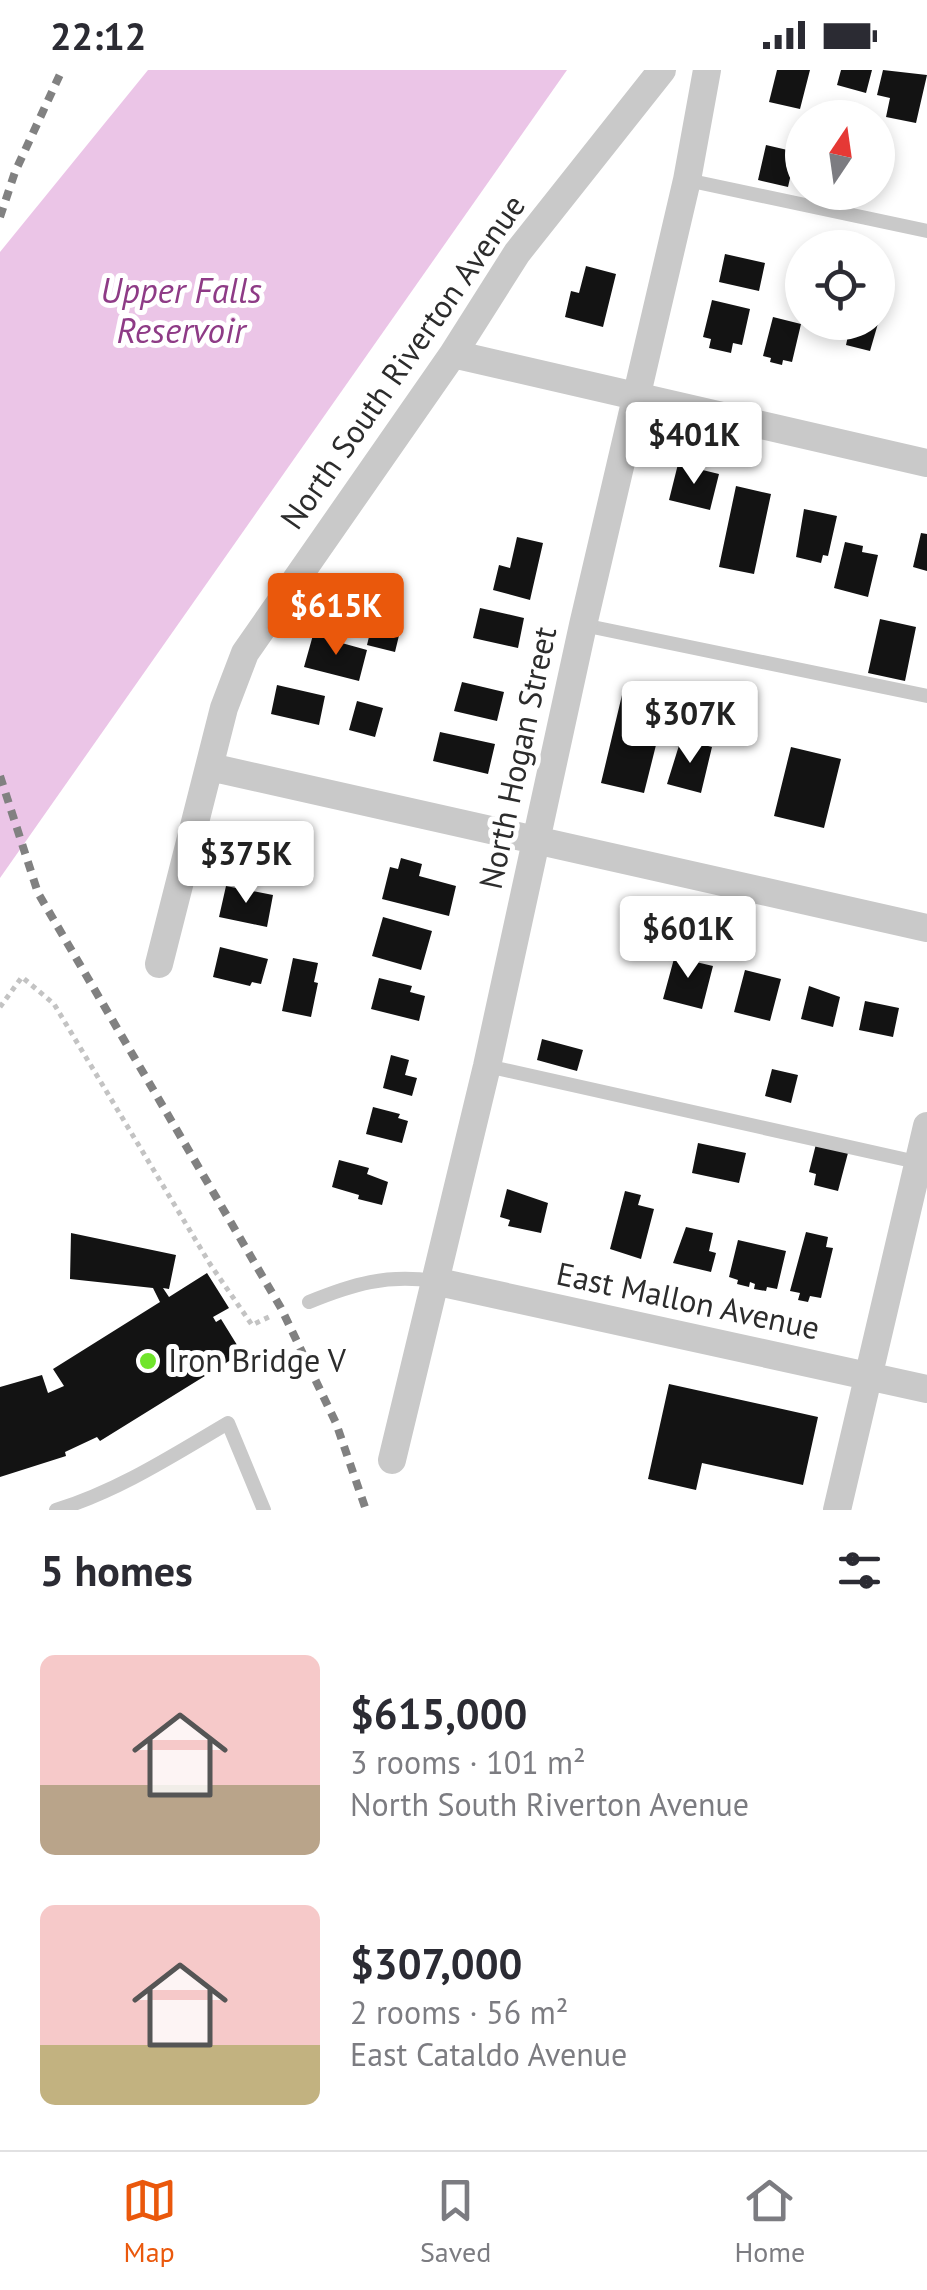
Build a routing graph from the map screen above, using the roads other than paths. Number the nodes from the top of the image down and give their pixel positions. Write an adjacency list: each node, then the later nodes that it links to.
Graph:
1 (662, 70): 5 (street, North South Riverton Avenue)
2 (707, 70): 3 (street, North Hogan Street)
3 (688, 180): 4 (lane); 6 (street, North Hogan Street)
4 (927, 232)
5 (452, 354): 6 (street); 10 (street, North South Riverton Avenue)
6 (638, 397): 7 (street); 8 (street, North Hogan Street)
7 (927, 463)
8 (583, 624): 9 (lane); 11 (street, North Hogan Street)
9 (927, 696)
10 (210, 767): 11 (street); 13 (street, North South Riverton Avenue)
11 (534, 841): 12 (street); 14 (street, North Hogan Street)
12 (927, 928)
13 (159, 964)
14 (487, 1066): 16 (lane); 17 (street, North Hogan Street)
15 (927, 1126): 16 (street)
16 (923, 1163): 19 (street)
17 (434, 1281): 18 (lane); 19 (street, East Mallon Avenue); 21 (street, North Hogan Street)
18 (309, 1302)
19 (868, 1376): 20 (street, East Mallon Avenue); 24 (street)
20 (927, 1389)
21 (392, 1460)
22 (56, 1510): 23 (lane)
23 (264, 1510)
24 (837, 1510)

